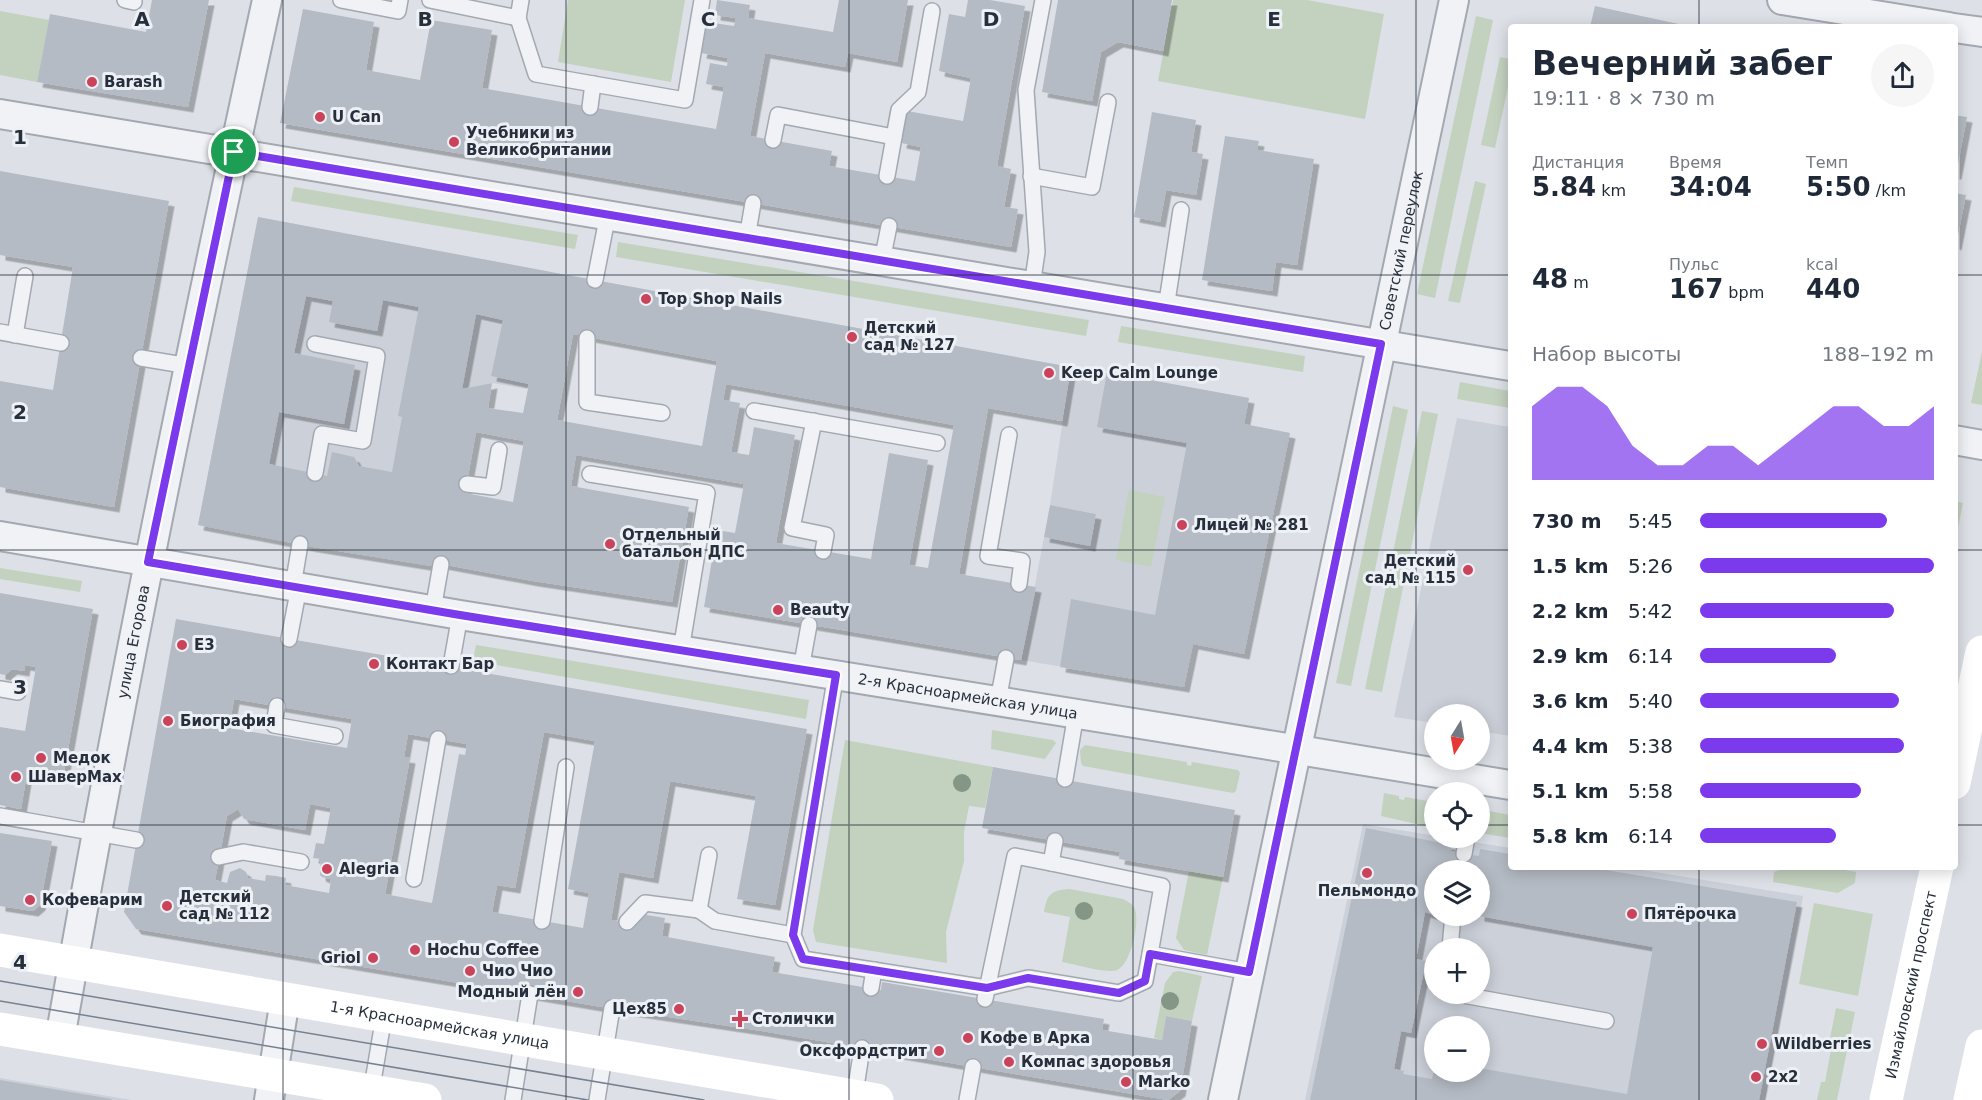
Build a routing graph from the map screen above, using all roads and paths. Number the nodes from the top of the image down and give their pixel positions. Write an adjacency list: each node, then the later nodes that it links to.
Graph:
1 (125, 0): 2 (lane)
2 (134, 0)
3 (267, 0): 23 (street, улица Егорова)
4 (341, 0): 5 (lane)
5 (400, 0)
6 (430, 0): 13 (lane)
7 (522, 0): 13 (lane)
8 (702, 0): 17 (lane)
9 (1043, 0): 25 (lane)
10 (1454, 0): 40 (street, Советский переулок)
11 (1782, 0): 14 (street)
12 (932, 11): 21 (lane)
13 (518, 18): 17 (lane)
14 (1930, 24)
15 (1958, 29): 16 (street)
16 (1982, 32)
17 (593, 84): 19 (lane)
18 (1108, 102): 25 (lane)
19 (590, 107)
20 (0, 114): 23 (street)
21 (894, 137): 22 (lane); 24 (lane)
22 (773, 140)
23 (234, 152): 28 (street); 42 (street, улица Егорова)
24 (887, 176)
25 (1031, 176): 34 (lane)
26 (753, 203): 30 (lane)
27 (1181, 210): 35 (lane)
28 (608, 214): 30 (street); 33 (lane)
29 (889, 226): 31 (lane)
30 (747, 238): 31 (street)
31 (882, 261): 34 (street)
32 (25, 276): 36 (lane)
33 (595, 280)
34 (1032, 286): 35 (street)
35 (1166, 308): 40 (street)
36 (8, 334): 38 (lane)
37 (586, 338): 45 (lane)
38 (61, 343)
39 (315, 344): 52 (lane)
40 (1381, 344): 43 (street); 78 (street, Советский переулок)
41 (141, 358): 42 (lane)
42 (189, 366): 58 (street, улица Егорова)
43 (1508, 366)
44 (754, 411): 46 (lane)
45 (662, 413)
46 (814, 422): 49 (lane); 57 (lane)
47 (1009, 435): 60 (lane)
48 (1958, 441): 50 (street)
49 (937, 442)
50 (1982, 445)
51 (499, 450): 54 (lane)
52 (315, 473)
53 (590, 474): 65 (lane)
54 (467, 484)
55 (0, 536): 58 (street, 2-я Красноармейская улица)
56 (300, 544): 61 (lane)
57 (823, 551)
58 (148, 562): 61 (street, 2-я Красноармейская улица); 86 (street, улица Егорова)
59 (441, 564): 62 (lane)
60 (1018, 584)
61 (296, 587): 62 (street, 2-я Красноармейская улица); 64 (lane)
62 (447, 612): 65 (street, 2-я Красноармейская улица); 68 (lane)
63 (809, 625): 69 (lane)
64 (289, 639)
65 (681, 650): 69 (street, 2-я Красноармейская улица)
66 (1982, 652): 79 (main road)
67 (1006, 658): 73 (lane)
68 (451, 666)
69 (801, 669): 70 (street, 2-я Красноармейская улица)
70 (836, 675): 73 (street, 2-я Красноармейская улица); 100 (lane)
71 (0, 689): 72 (lane)
72 (18, 692)
73 (998, 701): 75 (street, 2-я Красноармейская улица)
74 (278, 706): 76 (lane)
75 (1076, 714): 78 (street, 2-я Красноармейская улица); 81 (lane)
76 (335, 736)
77 (438, 739): 96 (lane)
78 (1295, 749): 82 (street, 2-я Красноармейская улица); 105 (street, Советский переулок)
79 (1958, 764)
80 (566, 767): 98 (lane)
81 (1065, 779)
82 (1456, 782)
83 (1508, 785): 84 (street, 2-я Красноармейская улица)
84 (1490, 786)
85 (0, 816): 86 (lane)
86 (98, 833): 87 (lane); 103 (street, улица Егорова)
87 (136, 840)
88 (1055, 841): 94 (lane)
89 (1465, 848): 90 (lane)
90 (1464, 854)
91 (709, 855): 97 (lane)
92 (219, 857): 93 (lane)
93 (301, 862)
94 (1051, 863): 102 (lane); 107 (lane)
95 (1936, 870): 129 (main road, Измайловский проспект)
96 (414, 879)
97 (699, 910): 99 (lane); 100 (lane)
98 (542, 921)
99 (627, 922)
100 (793, 935): 104 (lane)
101 (0, 950): 103 (main road, 1-я Красноармейская улица)
102 (1150, 954): 105 (lane); 107 (lane)
103 (73, 963): 109 (main road, 1-я Красноармейская улица); 115 (street, улица Егорова)
104 (874, 970): 106 (lane); 107 (lane)
105 (1249, 972): 128 (street, Советский переулок)
106 (871, 988)
107 (986, 993)
108 (530, 994): 116 (lane)
109 (285, 999): 112 (main road, 1-я Красноармейская улица); 121 (street)
110 (1490, 1000): 113 (lane)
111 (612, 1008): 119 (lane)
112 (384, 1016): 116 (main road, 1-я Красноармейская улица); 122 (lane)
113 (1606, 1021)
114 (0, 1029): 115 (main road)
115 (60, 1039): 121 (main road)
116 (523, 1039): 119 (main road, 1-я Красноармейская улица); 125 (lane)
117 (1982, 1046): 130 (main road)
118 (862, 1048): 123 (lane)
119 (604, 1053): 123 (main road, 1-я Красноармейская улица); 126 (lane)
120 (973, 1067): 127 (lane)
121 (271, 1087): 122 (main road)
122 (370, 1096): 124 (main road)
123 (862, 1099)
124 (425, 1100)
125 (513, 1100)
126 (597, 1100)
127 (967, 1100)
128 (1222, 1100)
129 (1886, 1100)
130 (1970, 1100)

